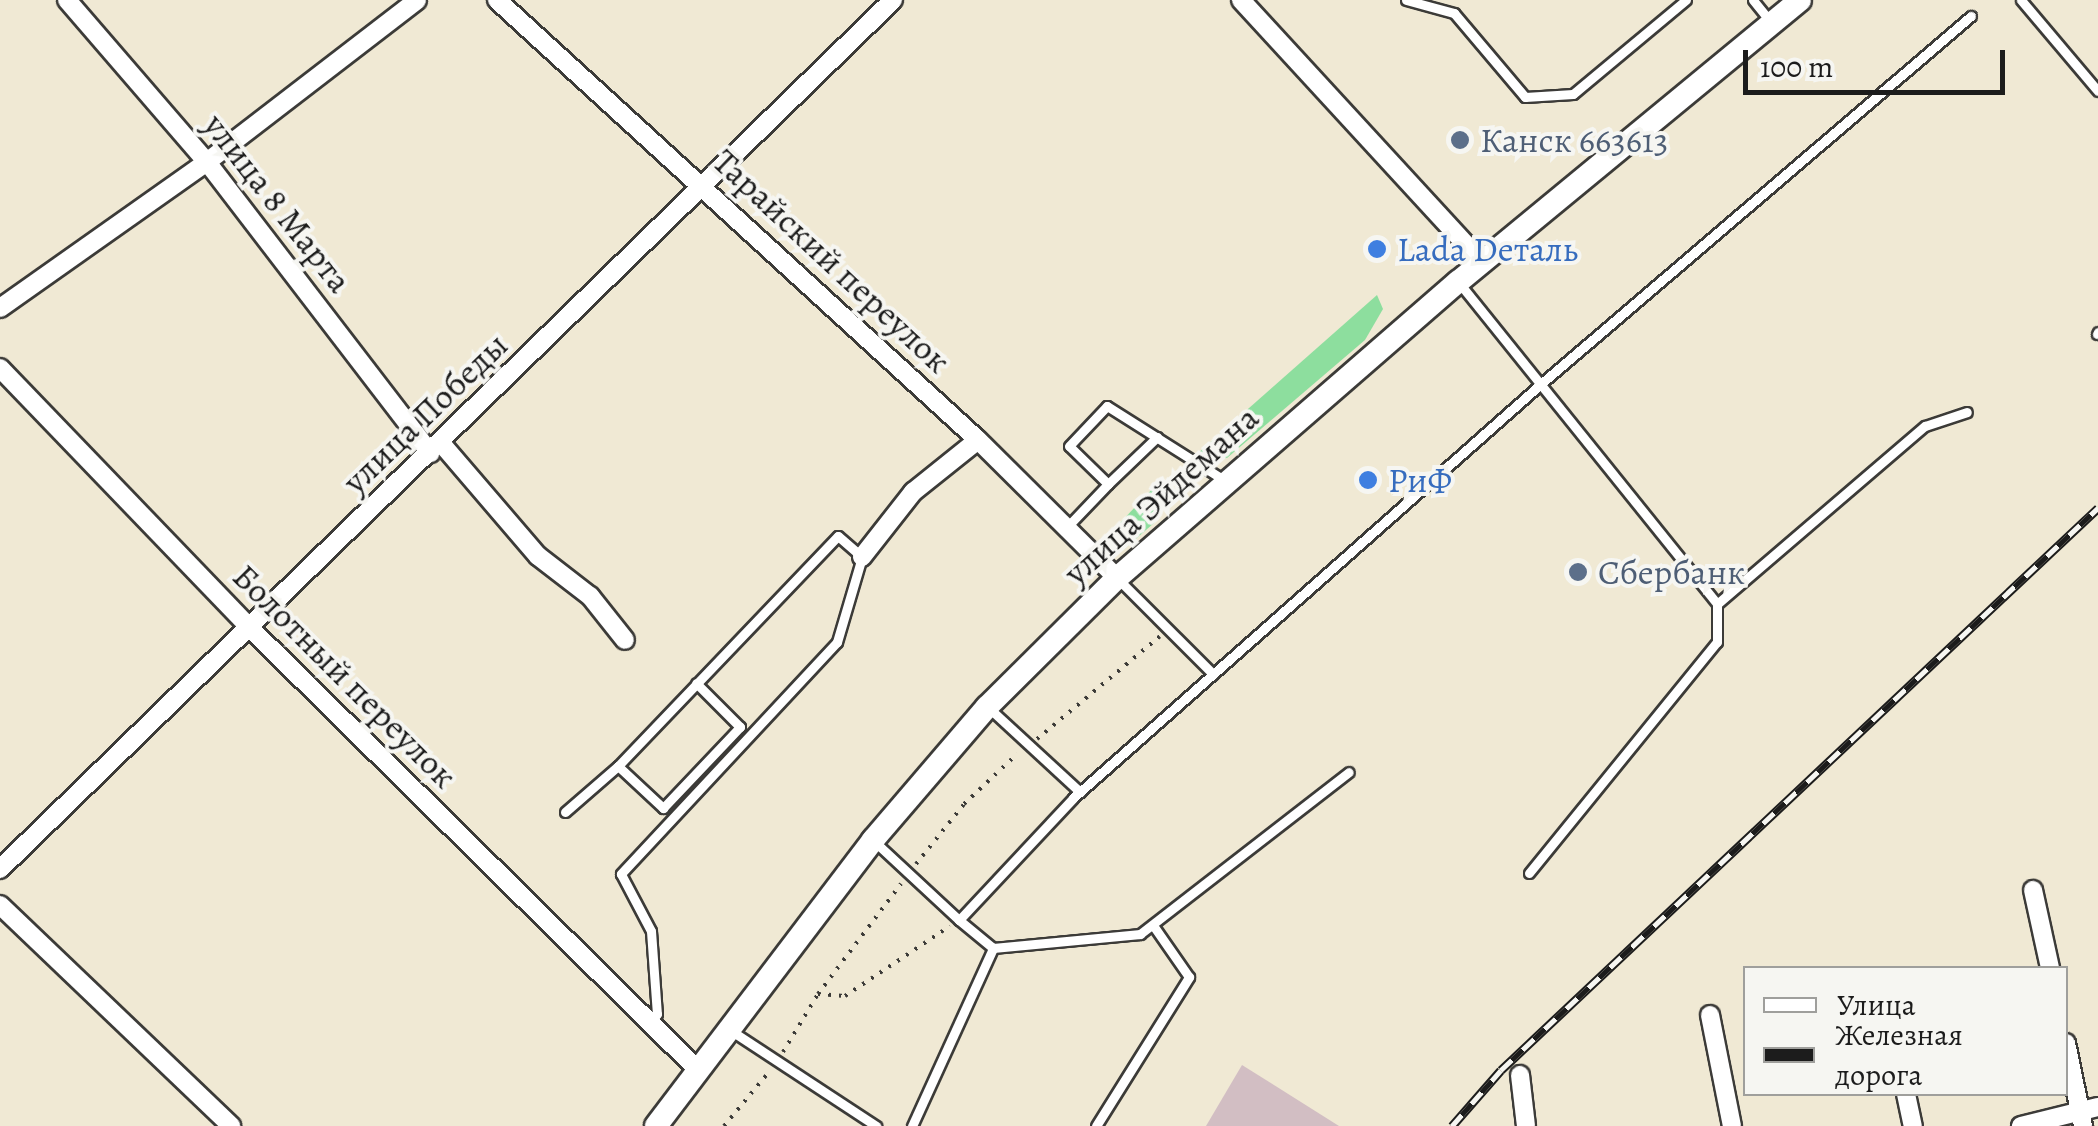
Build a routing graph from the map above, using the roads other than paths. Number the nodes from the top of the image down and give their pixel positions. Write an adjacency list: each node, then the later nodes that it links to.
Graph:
1 (66, 0): 14 (street, улица 8 Марта)
2 (417, 0): 14 (street)
3 (497, 0): 15 (street, Тарайский переулок)
4 (893, 0): 15 (street, улица Победы)
5 (1241, 0): 16 (street)
6 (1406, 0): 7 (lane)
7 (1686, 0)
8 (1753, 0): 12 (lane)
9 (1800, 0): 12 (main road, улица Эйдемана)
10 (2021, 0): 13 (lane)
11 (1972, 16): 20 (lane)
12 (1772, 24): 16 (main road, улица Эйдемана)
13 (2098, 92)
14 (208, 162): 18 (street); 24 (street, улица 8 Марта)
15 (706, 189): 23 (street, Тарайский переулок); 24 (street, улица Победы)
16 (1482, 262): 17 (main road, улица Эйдемана)
17 (1458, 282): 20 (lane); 25 (main road, улица Эйдемана)
18 (0, 308)
19 (0, 368): 31 (street, Болотный переулок)
20 (1543, 382): 30 (lane); 33 (lane)
21 (1966, 412): 30 (lane)
22 (1157, 437): 25 (lane); 26 (lane); 26 (lane)
23 (978, 440): 27 (street, Тарайский переулок); 28 (street)
24 (435, 448): 31 (street, улица Победы); 32 (street, улица 8 Марта)
25 (1226, 481): 29 (main road, улица Эйдемана)
26 (1108, 484): 27 (lane)
27 (1066, 528): 29 (street, Тарайский переулок)
28 (862, 557): 34 (lane); 50 (lane)
29 (1117, 578): 33 (lane); 35 (main road, улица Эйдемана)
30 (1718, 604): 42 (lane)
31 (249, 627): 41 (street, улица Победы); 50 (street, Болотный переулок)
32 (624, 640)
33 (1213, 674): 38 (lane)
34 (696, 684): 36 (lane); 36 (lane)
35 (987, 706): 38 (lane); 40 (main road, улица Эйдемана)
36 (618, 766): 39 (lane)
37 (1349, 772): 46 (lane)
38 (1080, 792): 45 (lane)
39 (565, 812)
40 (873, 840): 45 (lane); 51 (main road, улица Эйдемана)
41 (0, 870)
42 (1529, 873)
43 (2033, 890): 48 (street)
44 (0, 905): 57 (street)
45 (959, 920): 47 (lane)
46 (1155, 928): 47 (lane); 61 (lane)
47 (993, 948): 60 (lane)
48 (2050, 966)
49 (1710, 1014): 63 (street)
50 (647, 1026): 53 (street, Болотный переулок)
51 (728, 1028): 53 (main road, улица Эйдемана); 59 (lane)
52 (2068, 1050): 56 (street)
53 (697, 1070): 58 (main road, улица Эйдемана)
54 (1520, 1075): 62 (street)
55 (1906, 1096): 64 (street)
56 (2087, 1114): 65 (street)
57 (232, 1126)
58 (656, 1126)
59 (876, 1126)
60 (912, 1126)
61 (1096, 1126)
62 (1526, 1126)
63 (1732, 1126)
64 (1913, 1126)
65 (2021, 1126)

